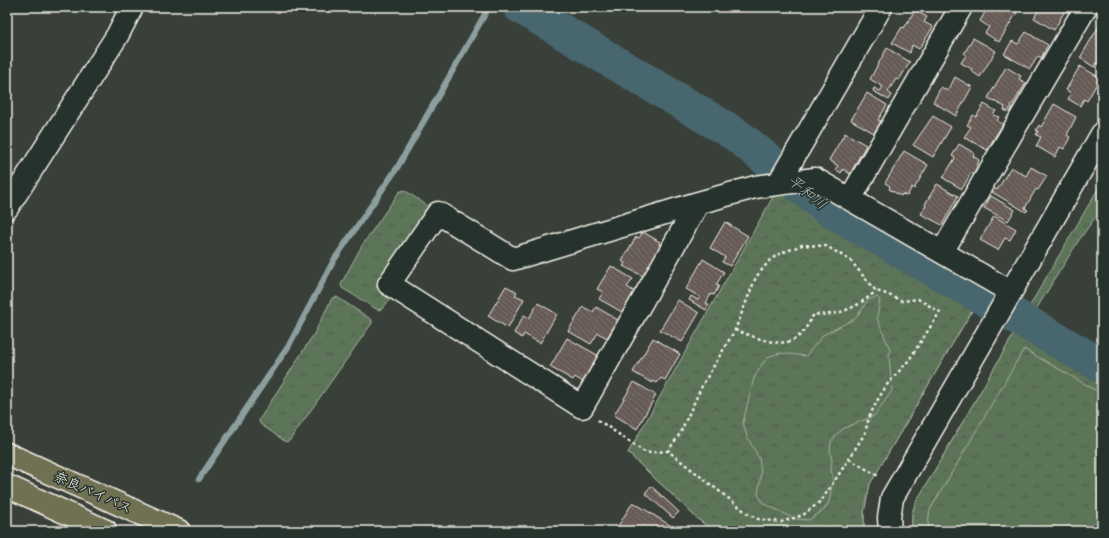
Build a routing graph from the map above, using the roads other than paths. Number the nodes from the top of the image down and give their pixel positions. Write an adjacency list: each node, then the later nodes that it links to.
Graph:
1 (132, 7): 9 (street)
2 (881, 7): 6 (street)
3 (961, 7): 7 (street)
4 (1086, 7): 10 (street)
5 (1102, 134): 11 (street)
6 (778, 184): 7 (street); 8 (street)
7 (850, 199): 10 (street)
8 (698, 203): 8 (street)
9 (7, 208)
10 (942, 252): 11 (street)
11 (1011, 292): 16 (street)
12 (7, 454): 15 (highway, 奈良バイパス)
13 (7, 486): 14 (highway)
14 (106, 531)
15 (179, 531)
16 (890, 531)

